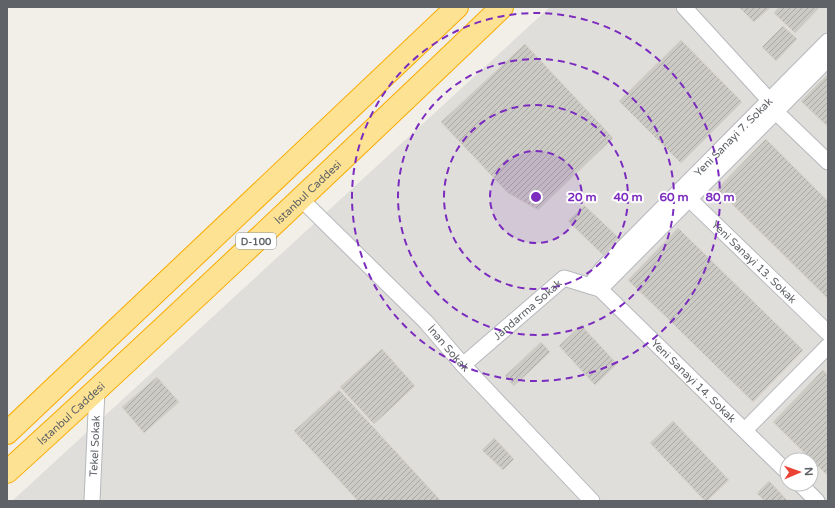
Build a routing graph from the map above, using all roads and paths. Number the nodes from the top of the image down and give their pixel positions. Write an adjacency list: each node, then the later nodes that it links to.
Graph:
1 (457, 7): 16 (highway, D-100)
2 (502, 7): 9 (highway, İstanbul Caddesi / D-100)
3 (684, 7): 6 (street)
4 (828, 41): 6 (street, Yeni Sanayi 7. Sokak)
5 (828, 59): 6 (street, Yeni Sanayi 7. Sokak)
6 (772, 106): 7 (street); 8 (street, Yeni Sanayi 7. Sokak)
7 (828, 162)
8 (685, 195): 10 (street, Yeni Sanayi 7. Sokak); 11 (street, Yeni Sanayi 13. Sokak)
9 (302, 199): 13 (street, İnan Sokak); 14 (highway, İstanbul Caddesi / D-100)
10 (595, 287): 13 (street, Jandarma Sokak); 15 (street, Yeni Sanayi 14. Sokak)
11 (828, 333)
12 (828, 346): 15 (street)
13 (463, 365): 21 (street, İnan Sokak)
14 (97, 390): 18 (highway, İstanbul Caddesi / D-100); 20 (street, Tekel Sokak)
15 (745, 430): 17 (street, Yeni Sanayi 14. Sokak)
16 (7, 433)
17 (779, 464)
18 (7, 472)
19 (808, 492): 22 (street)
20 (92, 501)
21 (592, 501)
22 (817, 501)

